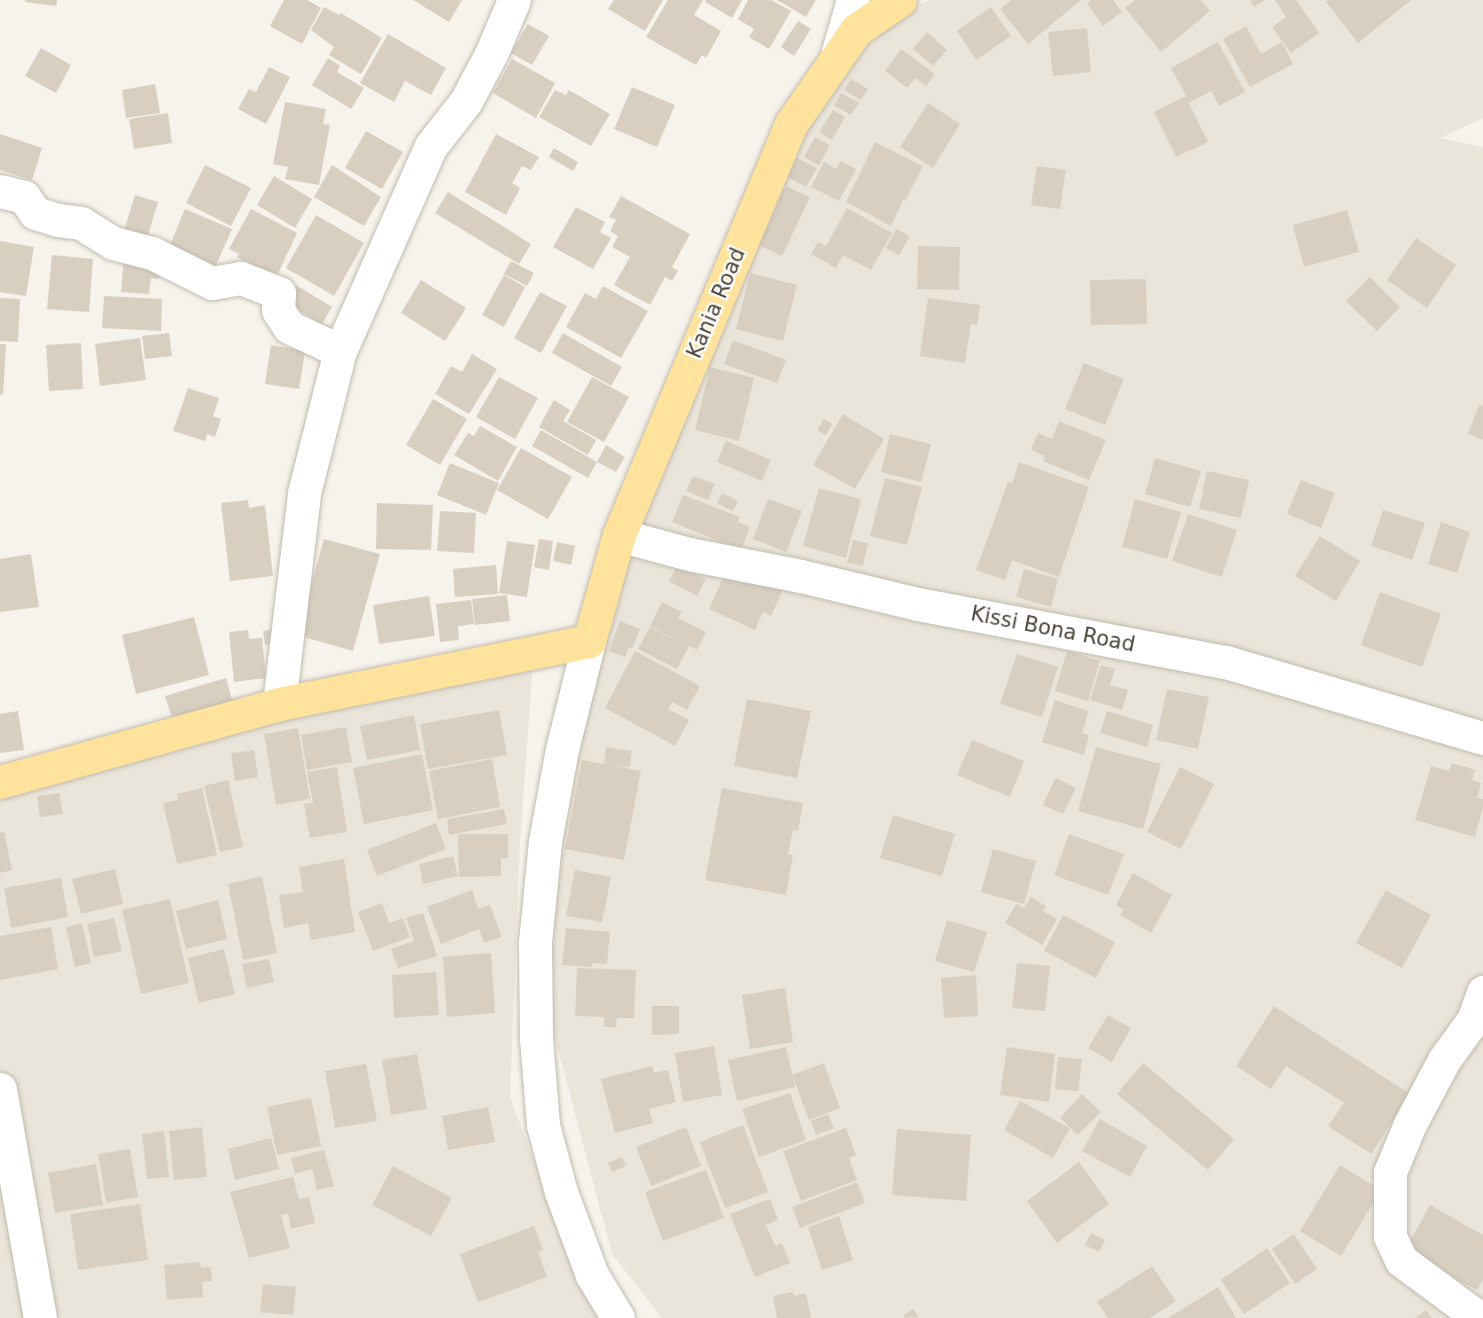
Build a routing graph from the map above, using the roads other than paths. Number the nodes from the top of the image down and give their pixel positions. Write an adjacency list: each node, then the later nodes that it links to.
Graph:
1 (514, 0): 6 (street)
2 (853, 0): 4 (street)
3 (900, 0): 4 (main road, Kania Road)
4 (837, 55): 7 (main road, Kania Road)
5 (0, 191): 6 (street)
6 (340, 351): 9 (street)
7 (619, 535): 8 (main road, Kania Road); 10 (street, Kissi Bona Road)
8 (589, 641): 9 (main road); 15 (street)
9 (279, 704): 11 (main road)
10 (1483, 738)
11 (0, 782)
12 (1480, 1011): 16 (street)
13 (0, 1089): 14 (street)
14 (40, 1318)
15 (618, 1318)
16 (1479, 1318)

